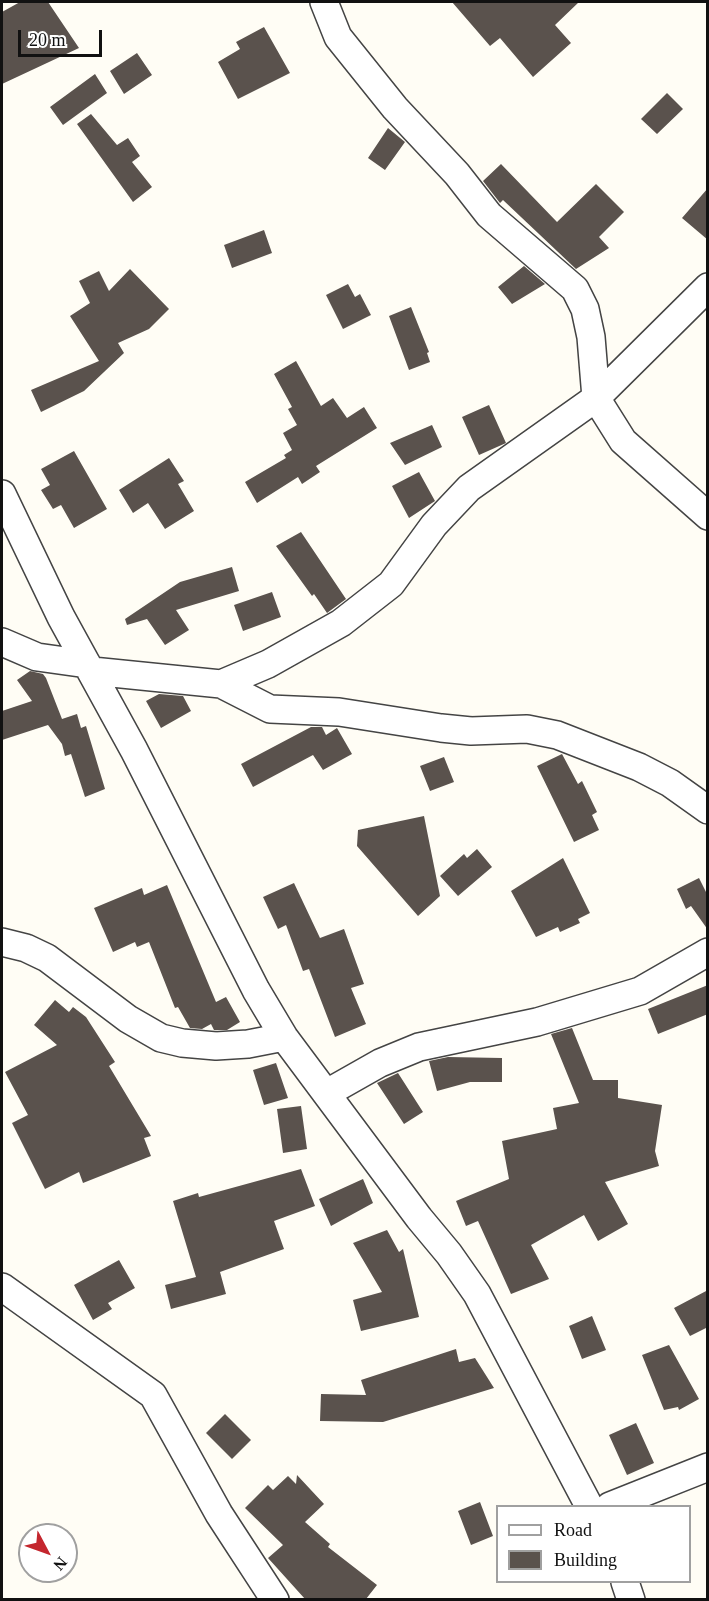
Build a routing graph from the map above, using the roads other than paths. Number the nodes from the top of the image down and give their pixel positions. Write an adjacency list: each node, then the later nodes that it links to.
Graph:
1 (324, 2): 3 (street)
2 (708, 287): 3 (street)
3 (596, 398): 5 (street); 8 (street)
4 (2, 494): 7 (street)
5 (708, 516)
6 (2, 642): 7 (street)
7 (90, 667): 8 (street); 12 (street)
8 (221, 684): 9 (street)
9 (708, 810)
10 (2, 942): 12 (street)
11 (708, 952): 13 (street)
12 (284, 1036): 13 (street)
13 (327, 1093): 16 (street)
14 (2, 1287): 19 (street)
15 (708, 1467): 17 (street)
16 (588, 1505)
17 (613, 1505)
18 (626, 1583): 20 (street)
19 (275, 1599)
20 (631, 1599)

